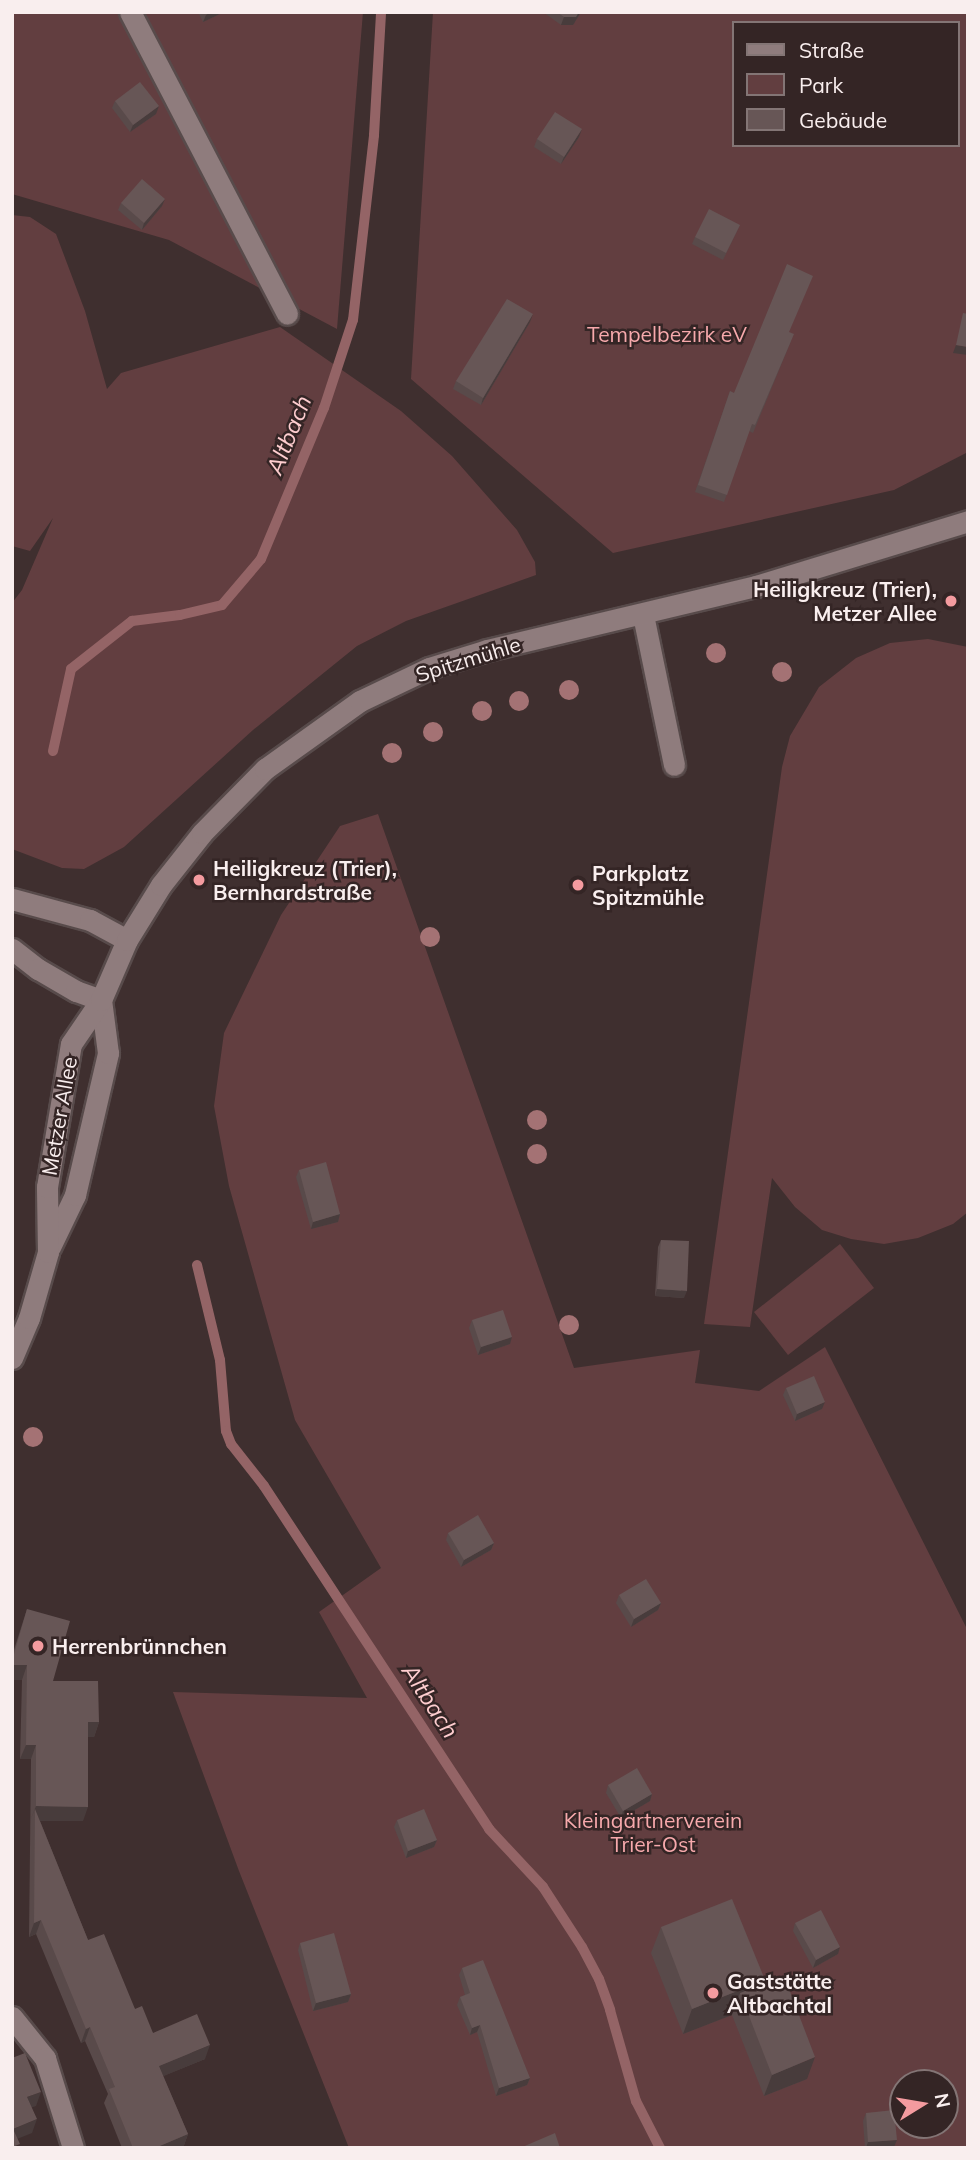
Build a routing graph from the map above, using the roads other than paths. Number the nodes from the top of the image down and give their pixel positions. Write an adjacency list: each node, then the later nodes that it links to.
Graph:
1 (130, 12): 2 (street)
2 (286, 314)
3 (968, 521): 4 (street, Spitzmühle)
4 (643, 615): 5 (street); 7 (street, Spitzmühle)
5 (674, 765)
6 (12, 899): 7 (street)
7 (127, 940): 9 (street, Spitzmühle)
8 (12, 949): 9 (street)
9 (102, 1000): 10 (street, Metzer Allee); 10 (street, Metzer Allee)
10 (48, 1252): 11 (street, Metzer Allee)
11 (12, 1358)
12 (12, 2017): 13 (street)
13 (73, 2148)

